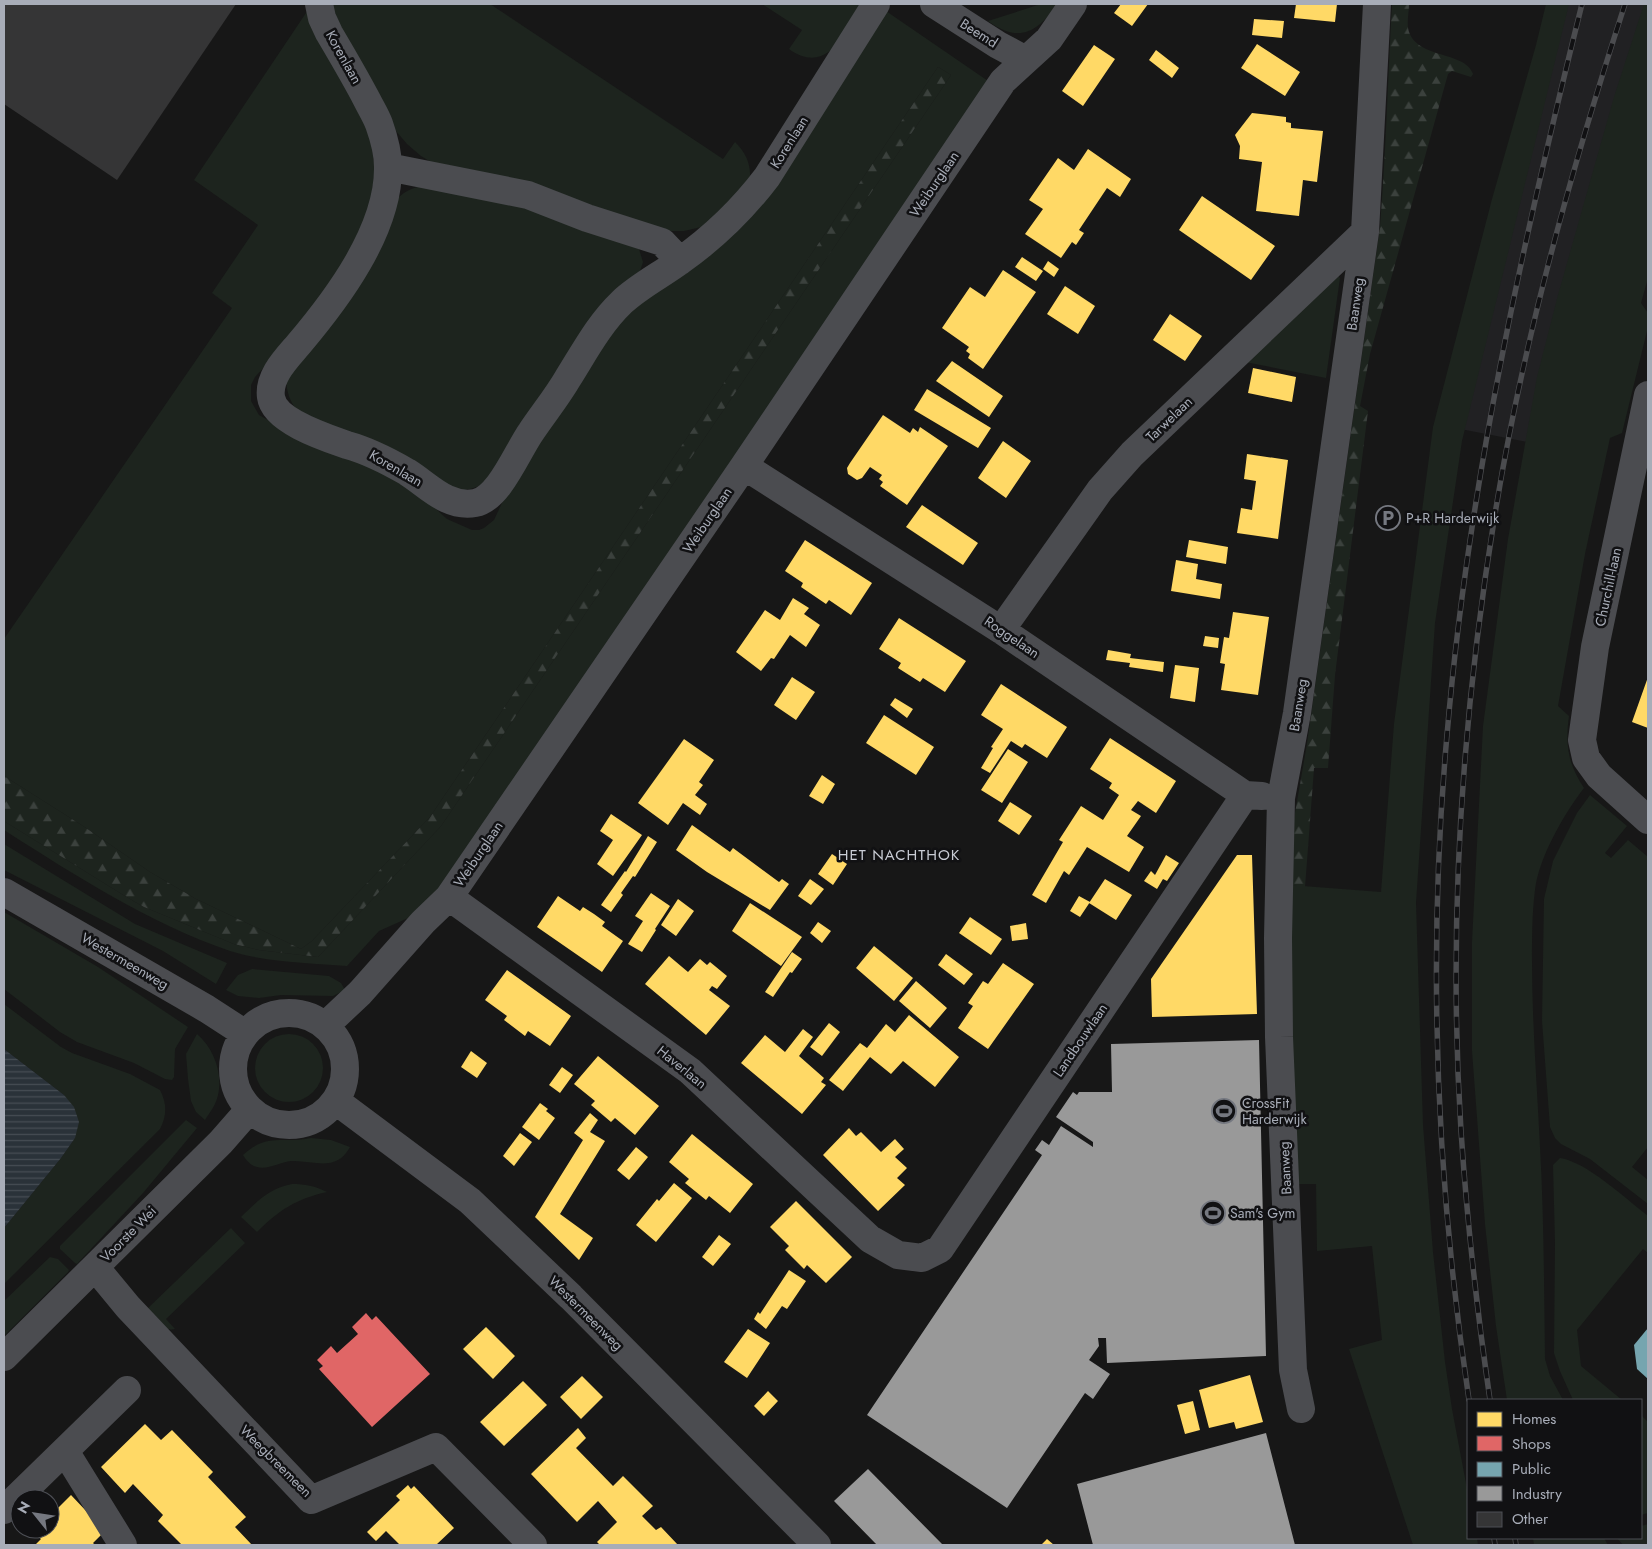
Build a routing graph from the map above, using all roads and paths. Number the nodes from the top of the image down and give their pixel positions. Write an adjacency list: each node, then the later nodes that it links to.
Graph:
1 (319, 4): 7 (street, Korenlaan)
2 (876, 4): 9 (street, Korenlaan)
3 (934, 4): 6 (street, Beemd)
4 (1073, 4): 6 (street, Weiburglaan)
5 (1377, 4): 8 (street, Baanweg)
6 (1026, 60): 11 (street, Weiburglaan)
7 (388, 167): 9 (street); 9 (street, Korenlaan)
8 (1365, 232): 12 (street, Tarwelaan); 14 (street, Baanweg)
9 (680, 261)
10 (1648, 395): 15 (street, Churchill-laan)
11 (744, 466): 12 (street, Roggelaan); 17 (street, Weiburglaan)
12 (1001, 630): 13 (street, Roggelaan)
13 (1246, 795): 14 (street, Roggelaan); 22 (street, Landbouwlaan)
14 (1281, 798): 26 (street, Baanweg)
15 (1648, 820)
16 (4, 892): 19 (street, Westermeenweg)
17 (449, 897): 18 (street, Weiburglaan); 22 (street, Haverlaan)
18 (326, 1025): 19 (street); 20 (street)
19 (244, 1033): 21 (street)
20 (336, 1101): 21 (street); 31 (street, Westermeenweg)
21 (250, 1110): 23 (street, Voorste Wei)
22 (898, 1255)
23 (95, 1267): 24 (street, Voorste Wei); 30 (street, Weegbreemeen)
24 (4, 1357)
25 (127, 1390): 27 (street)
26 (1300, 1409)
27 (65, 1451): 28 (street); 29 (street)
28 (4, 1510)
29 (123, 1545)
30 (533, 1545)
31 (817, 1545)

